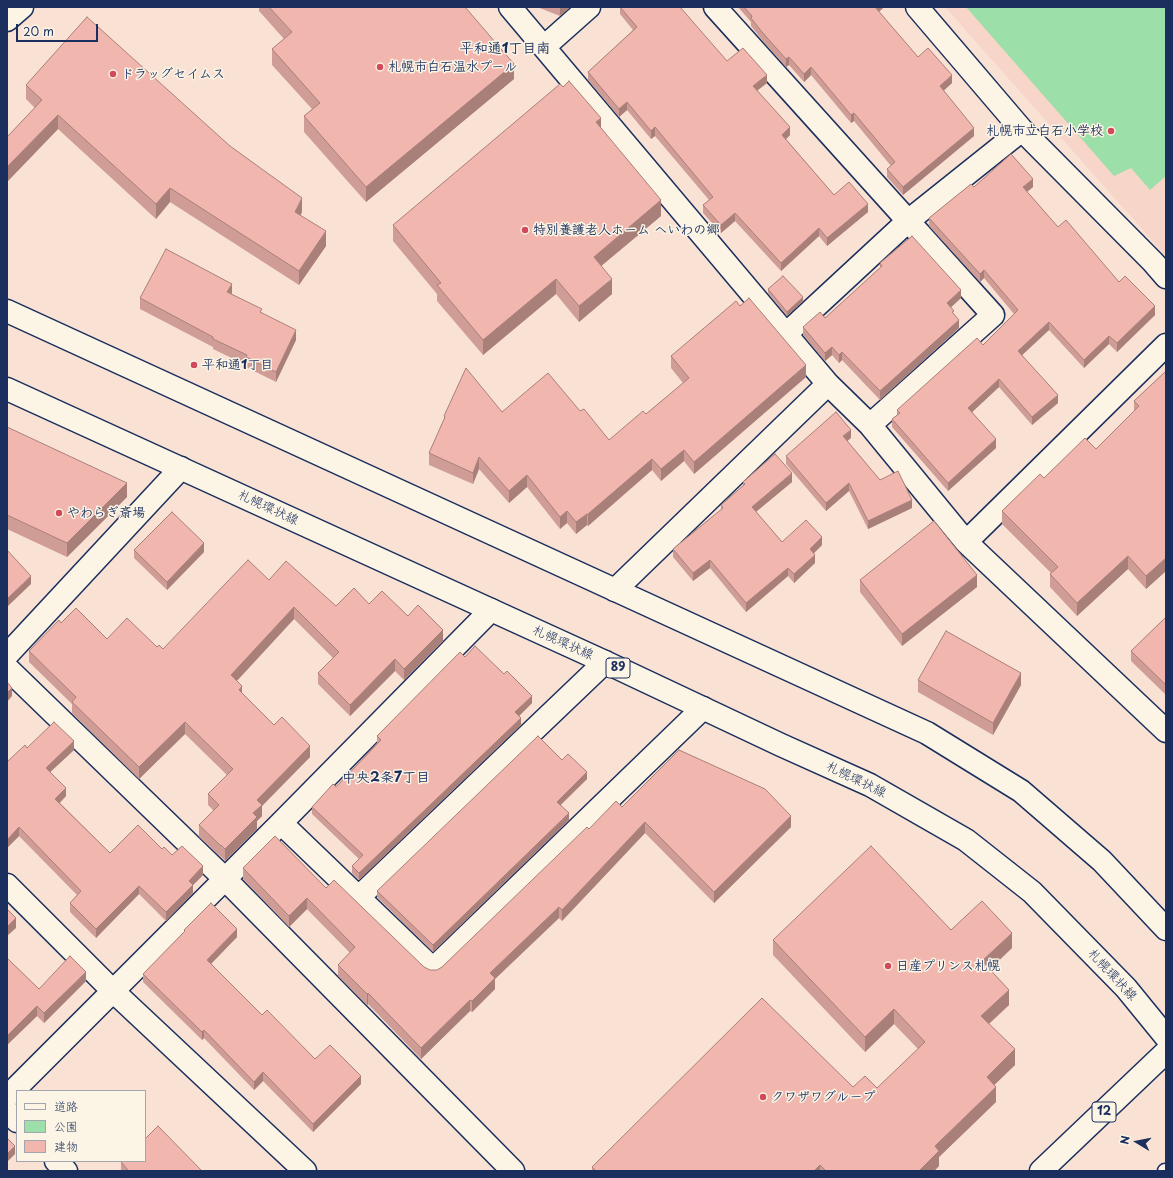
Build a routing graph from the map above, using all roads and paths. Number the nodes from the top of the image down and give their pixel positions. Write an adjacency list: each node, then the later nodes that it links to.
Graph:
1 (22, 7): 6 (main road)
2 (510, 7): 7 (main road)
3 (589, 7): 7 (main road)
4 (715, 7): 9 (main road)
5 (917, 7): 8 (main road)
6 (7, 20)
7 (544, 47): 12 (main road)
8 (1022, 130): 9 (main road); 10 (main road)
9 (908, 221): 12 (main road); 16 (main road)
10 (1166, 277)
11 (7, 311): 19 (main road)
12 (786, 334): 14 (main road)
13 (1166, 345): 18 (main road)
14 (828, 384): 16 (main road); 19 (main road)
15 (7, 390): 17 (main road, 札幌環状線 / 89)
16 (870, 425): 18 (main road)
17 (181, 468): 20 (main road, 札幌環状線 / 89); 21 (main road)
18 (966, 542): 25 (main road)
19 (615, 590): 30 (main road)
20 (491, 610): 22 (main road, 札幌環状線 / 89); 26 (main road)
21 (7, 655)
22 (605, 662): 24 (main road, 札幌環状線 / 89); 29 (main road)
23 (7, 668): 27 (main road)
24 (702, 708): 29 (main road); 32 (main road, 札幌環状線 / 89)
25 (1166, 731)
26 (281, 823): 27 (main road); 29 (main road)
27 (225, 879): 31 (main road); 38 (main road)
28 (7, 885): 31 (main road)
29 (359, 898)
30 (1166, 930)
31 (113, 991): 34 (main road); 40 (main road)
32 (1166, 1037)
33 (1166, 1052): 41 (main road, 12)
34 (7, 1098)
35 (7, 1111): 36 (main road)
36 (16, 1120)
37 (57, 1162): 39 (main road)
38 (501, 1167)
39 (66, 1171)
40 (305, 1171)
41 (1041, 1171)

